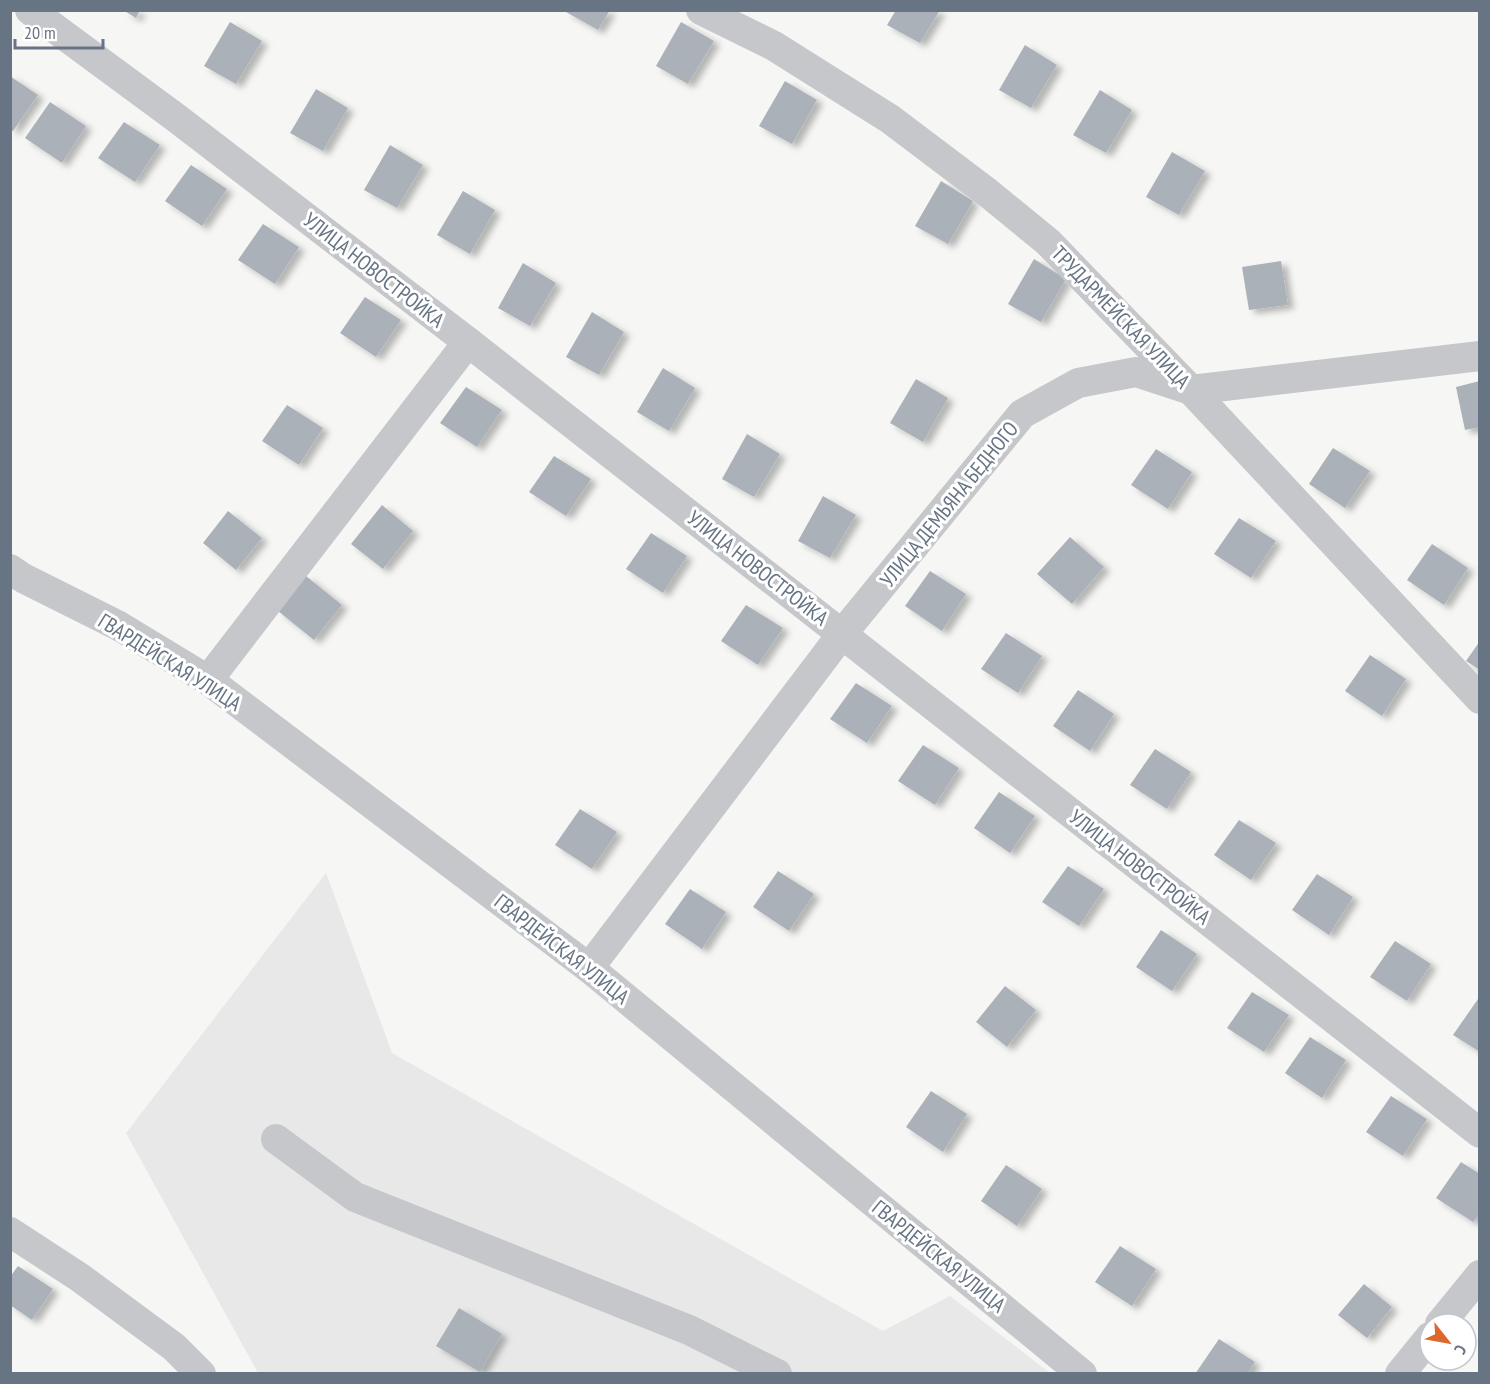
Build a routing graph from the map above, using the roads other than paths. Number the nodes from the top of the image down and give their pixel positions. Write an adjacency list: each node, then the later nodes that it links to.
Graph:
1 (18, 10): 4 (street)
2 (30, 10): 5 (street, УЛИЦА НОВОСТРОЙКА)
3 (701, 10): 7 (street, ТРУДАРМЕЙСКАЯ УЛИЦА)
4 (10, 20)
5 (468, 342): 9 (street, УЛИЦА НОВОСТРОЙКА); 10 (street)
6 (1479, 356): 7 (street, УЛИЦА ДЕМЬЯНА БЕДНОГО)
7 (1191, 390): 9 (street, УЛИЦА ДЕМЬЯНА БЕДНОГО); 11 (street, ТРУДАРМЕЙСКАЯ УЛИЦА)
8 (10, 569): 10 (street, ГВАРДЕЙСКАЯ УЛИЦА)
9 (842, 634): 12 (street, УЛИЦА ДЕМЬЯНА БЕДНОГО); 13 (street, УЛИЦА НОВОСТРОЙКА)
10 (208, 680): 12 (street, ГВАРДЕЙСКАЯ УЛИЦА)
11 (1479, 699)
12 (589, 968): 21 (street, ГВАРДЕЙСКАЯ УЛИЦА)
13 (1479, 1133)
14 (276, 1139): 20 (street)
15 (10, 1232): 19 (street)
16 (1479, 1275): 17 (street)
17 (1450, 1312)
18 (1418, 1352): 22 (street)
19 (201, 1374)
20 (777, 1374)
21 (1082, 1374)
22 (1400, 1374)

